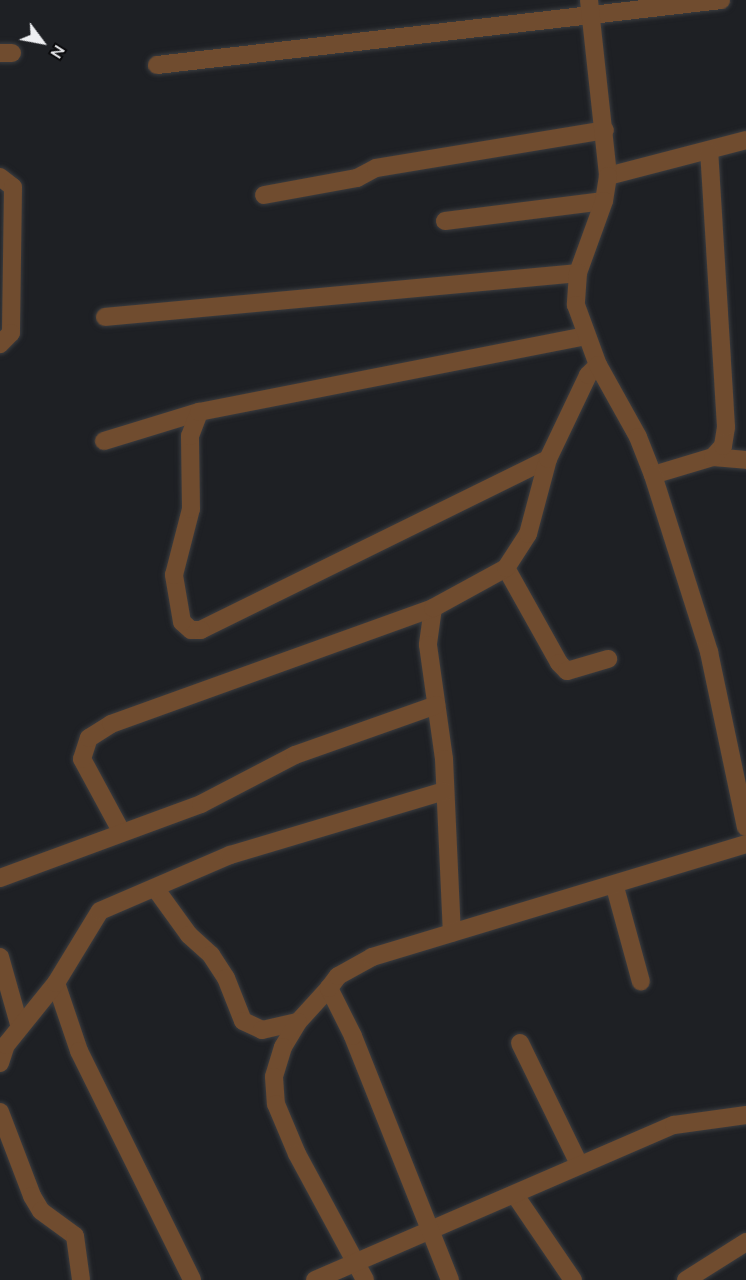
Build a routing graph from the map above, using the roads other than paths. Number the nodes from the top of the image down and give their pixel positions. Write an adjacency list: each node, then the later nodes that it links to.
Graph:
1 (721, 0): 2 (street)
2 (590, 7): 3 (street); 4 (street)
3 (158, 65)
4 (605, 130): 7 (street); 9 (street)
5 (746, 140): 6 (street)
6 (709, 153): 7 (street); 19 (street)
7 (608, 176): 10 (street)
8 (0, 177): 15 (street)
9 (264, 195)
10 (604, 201): 11 (street); 12 (street)
11 (445, 221)
12 (578, 273): 13 (street); 14 (street)
13 (105, 317)
14 (587, 336): 16 (street); 17 (street)
15 (0, 344)
16 (598, 365): 20 (street); 22 (street)
17 (198, 412): 18 (street); 20 (street)
18 (104, 441)
19 (713, 457): 21 (street); 22 (street)
20 (549, 459): 23 (street)
21 (746, 460)
22 (653, 475): 28 (street)
23 (506, 568): 24 (street); 25 (street)
24 (433, 608): 26 (street); 29 (street)
25 (608, 659)
26 (436, 705): 27 (street); 29 (street)
27 (445, 791): 33 (street); 34 (street)
28 (746, 827)
29 (121, 831): 31 (street)
30 (746, 844): 32 (street)
31 (0, 878)
32 (615, 887): 34 (street); 36 (street)
33 (155, 888): 37 (street); 39 (street)
34 (452, 933): 38 (street)
35 (0, 957): 40 (street)
36 (640, 982)
37 (56, 983): 40 (street); 51 (street)
38 (329, 988): 39 (street); 47 (street)
39 (298, 1022): 49 (street)
40 (19, 1024): 42 (street)
41 (520, 1043): 45 (street)
42 (0, 1063)
43 (0, 1112): 50 (street)
44 (746, 1115): 45 (street)
45 (579, 1164): 46 (street)
46 (515, 1195): 47 (street); 55 (street)
47 (429, 1228): 49 (street); 54 (street)
48 (746, 1242): 56 (street)
49 (356, 1261): 52 (street); 53 (street)
50 (81, 1280)
51 (192, 1280)
52 (315, 1280)
53 (365, 1280)
54 (450, 1280)
55 (573, 1280)
56 (686, 1280)

